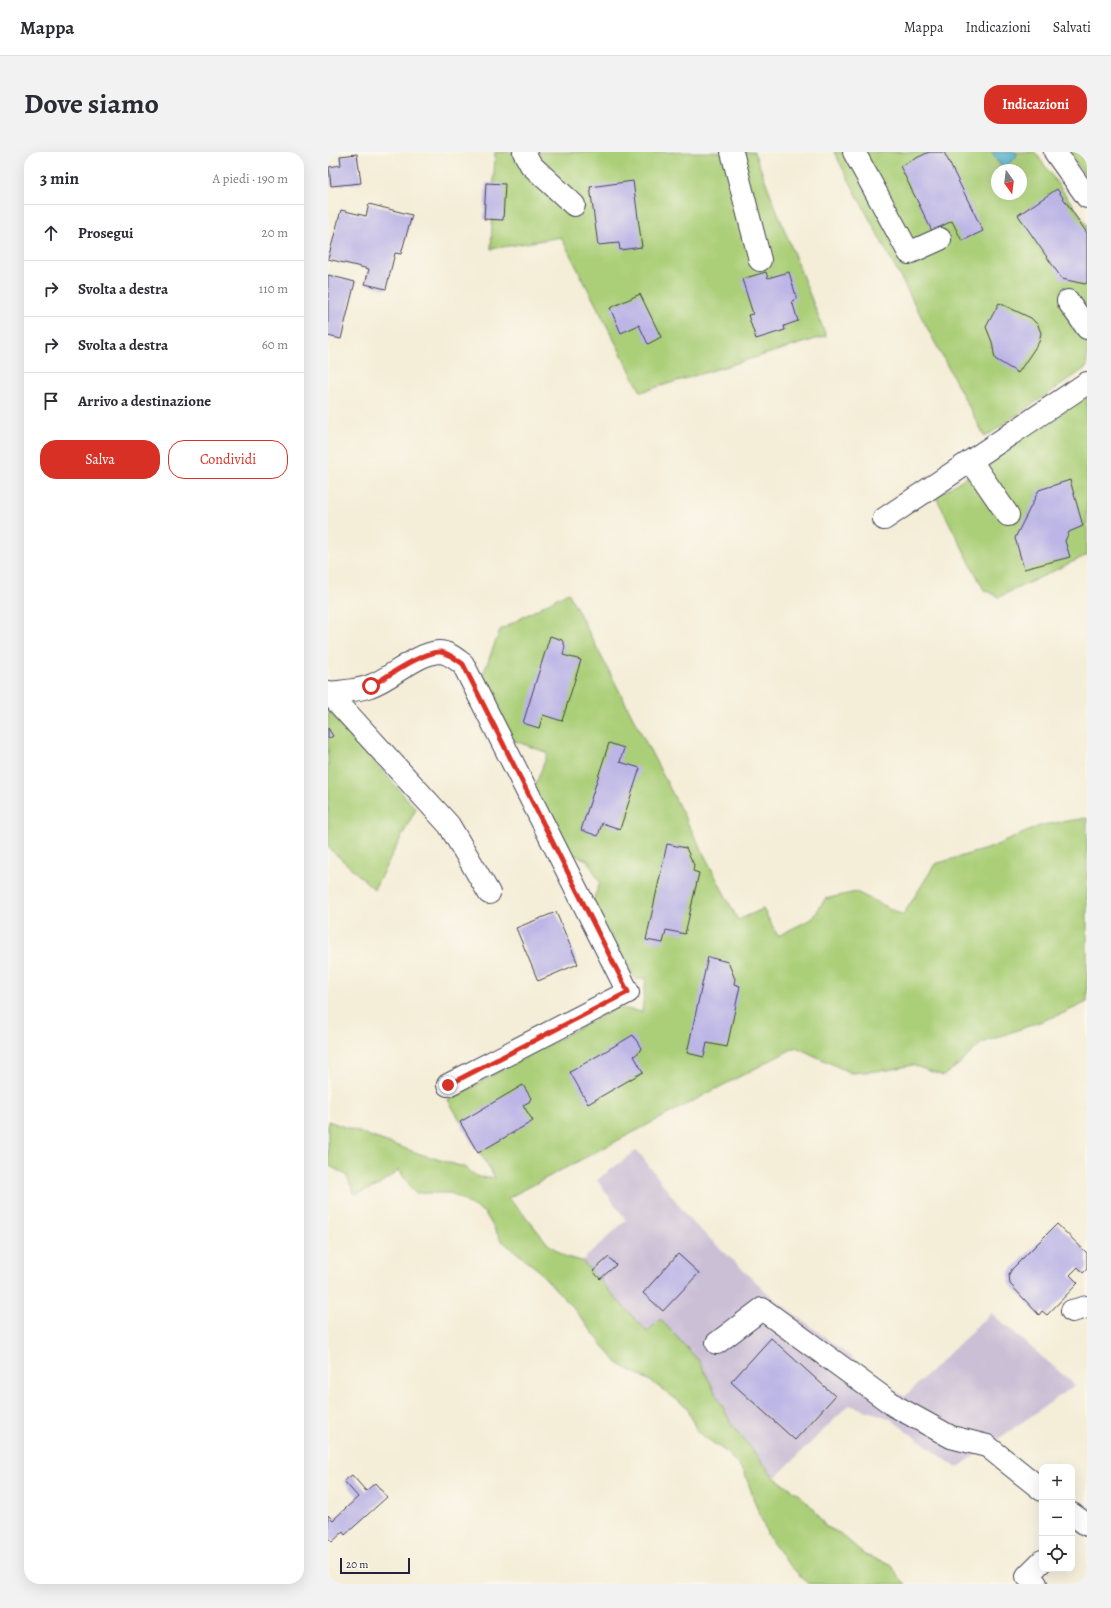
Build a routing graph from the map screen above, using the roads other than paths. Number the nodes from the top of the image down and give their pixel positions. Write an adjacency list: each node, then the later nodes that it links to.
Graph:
1 (524, 152): 6 (lane)
2 (732, 152): 8 (lane)
3 (854, 152): 7 (lane)
4 (1055, 152): 5 (lane)
5 (1087, 197)
6 (574, 205)
7 (940, 239)
8 (760, 260)
9 (1068, 301): 10 (lane)
10 (1087, 328)
11 (1085, 389): 12 (lane)
12 (971, 461): 13 (lane); 14 (lane)
13 (1008, 515)
14 (884, 519)
15 (489, 893): 16 (lane)
16 (448, 1085)
17 (717, 1343): 18 (lane)
18 (1039, 1488)
19 (1039, 1563): 20 (lane)
20 (1036, 1584)

